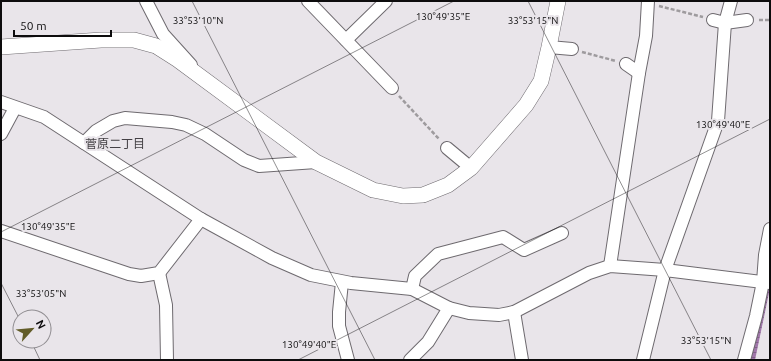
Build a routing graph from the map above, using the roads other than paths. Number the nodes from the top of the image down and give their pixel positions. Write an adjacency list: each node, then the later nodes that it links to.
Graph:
1 (146, 1): 16 (street)
2 (308, 1): 10 (street)
3 (386, 1): 10 (street)
4 (558, 1): 12 (street)
5 (731, 1): 9 (street)
6 (650, 2): 15 (street)
7 (713, 20): 9 (street)
8 (747, 20): 9 (street)
9 (725, 23): 30 (street)
10 (346, 40): 17 (street)
11 (1, 47): 16 (street)
12 (550, 47): 13 (street); 24 (street)
13 (572, 49)
14 (626, 64): 15 (street)
15 (639, 73): 29 (street)
16 (203, 78): 23 (street)
17 (392, 88)
18 (1, 102): 19 (street)
19 (15, 108): 20 (street); 21 (street)
20 (1, 134)
21 (84, 143): 23 (street); 25 (street)
22 (446, 148): 24 (street)
23 (316, 162): 24 (street)
24 (471, 168)
25 (200, 219): 31 (street); 32 (street)
26 (770, 229): 33 (street)
27 (1, 232): 31 (street)
28 (562, 233): 34 (street)
29 (610, 266): 30 (street); 36 (street)
30 (665, 270): 33 (street); 41 (street)
31 (159, 274): 37 (street)
32 (342, 282): 34 (street); 38 (street)
33 (766, 282): 42 (street)
34 (412, 289): 35 (street)
35 (449, 308): 36 (street); 39 (street)
36 (514, 312): 40 (street)
37 (167, 360)
38 (348, 360)
39 (410, 360)
40 (522, 360)
41 (643, 360)
42 (744, 360)

